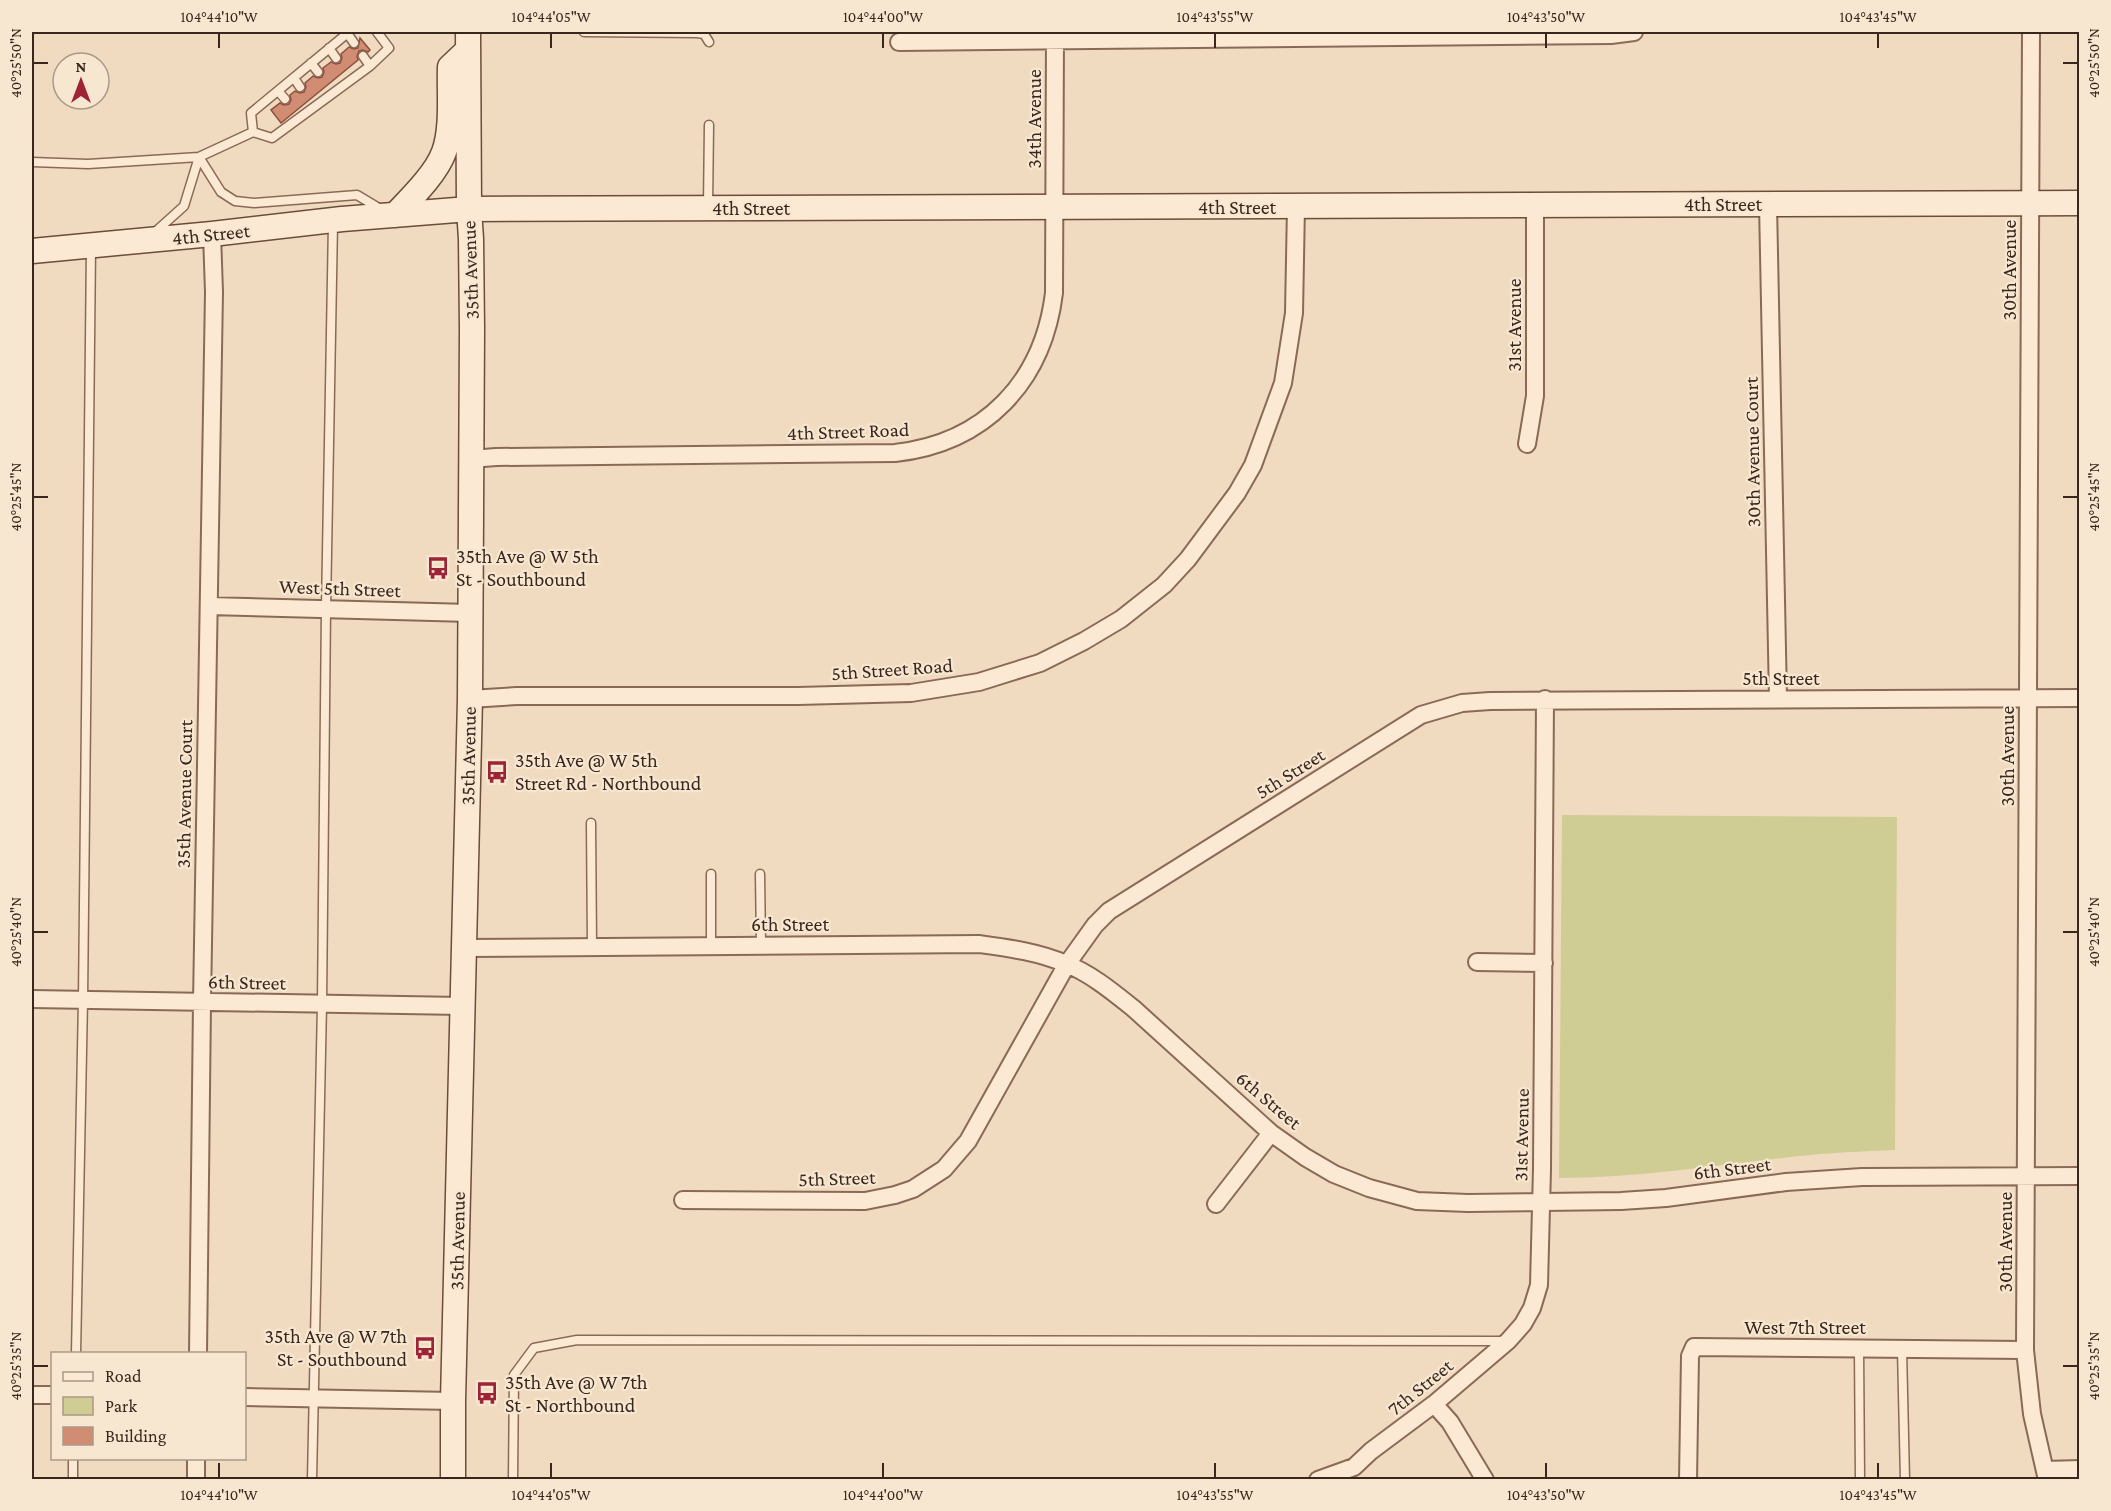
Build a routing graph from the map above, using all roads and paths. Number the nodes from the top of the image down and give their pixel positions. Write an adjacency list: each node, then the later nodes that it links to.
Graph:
1 (348, 32): 14 (lane); 15 (lane)
2 (377, 32): 19 (lane)
3 (584, 32): 4 (lane)
4 (616, 32): 5 (lane)
5 (697, 32): 12 (lane)
6 (1634, 32): 8 (street)
7 (2031, 32): 33 (street, 30th Avenue)
8 (1532, 34): 9 (street)
9 (1294, 35): 10 (street)
10 (1055, 36): 13 (street); 38 (street, 34th Avenue)
11 (468, 41): 40 (main road, 35th Avenue); 41 (main road)
12 (709, 42)
13 (899, 42)
14 (354, 43)
15 (329, 48): 17 (lane); 18 (lane)
16 (363, 56): 19 (lane)
17 (336, 58)
18 (311, 63): 21 (lane); 22 (lane)
19 (370, 66): 23 (lane)
20 (346, 70): 23 (lane)
21 (318, 72)
22 (294, 78): 25 (lane); 26 (lane)
23 (354, 78): 27 (lane)
24 (327, 85): 27 (lane)
25 (300, 87)
26 (278, 91): 28 (lane); 30 (lane)
27 (333, 93): 30 (lane)
28 (285, 99)
29 (709, 125): 39 (lane)
30 (253, 132): 31 (lane)
31 (199, 157): 32 (lane); 41 (lane); 44 (lane)
32 (32, 162)
33 (2030, 203): 34 (main road, 4th Street); 35 (main road, 4th Street); 52 (street, 30th Avenue)
34 (2079, 203)
35 (1768, 204): 36 (main road, 4th Street); 56 (street, 30th Avenue Court)
36 (1536, 205): 37 (main road, 4th Street); 47 (street, 31st Avenue)
37 (1296, 206): 38 (main road, 4th Street); 54 (street, 5th Street Road)
38 (1054, 207): 39 (main road, 4th Street); 48 (street, 4th Street Road)
39 (708, 208): 40 (main road, 4th Street)
40 (469, 209): 41 (main road, 4th Street); 48 (main road, 35th Avenue)
41 (392, 215): 42 (main road, 4th Street)
42 (333, 220): 43 (main road, 4th Street); 50 (lane)
43 (212, 234): 44 (main road, 4th Street); 49 (street, 35th Avenue Court)
44 (146, 240): 45 (main road, 4th Street)
45 (91, 245): 46 (main road, 4th Street); 68 (lane)
46 (32, 251)
47 (1527, 444)
48 (471, 459): 51 (main road, 35th Avenue)
49 (209, 606): 50 (street, West 5th Street); 69 (street, 35th Avenue Court)
50 (326, 608): 51 (street, West 5th Street); 70 (lane)
51 (470, 613): 54 (main road, 35th Avenue)
52 (2028, 698): 53 (street, 5th Street); 56 (street, 5th Street); 73 (street, 30th Avenue)
53 (2079, 698)
54 (470, 699): 63 (main road, 35th Avenue)
55 (1545, 699): 56 (street, 5th Street); 65 (street, 31st Avenue); 66 (street, 5th Street)
56 (1778, 699)
57 (591, 823): 62 (lane)
58 (711, 874): 60 (lane)
59 (760, 874): 61 (lane)
60 (711, 945): 61 (street, 6th Street); 62 (street, 6th Street)
61 (761, 945): 66 (street, 6th Street)
62 (592, 946): 63 (street, 6th Street)
63 (463, 948): 71 (main road, 35th Avenue)
64 (1478, 962): 65 (street)
65 (1544, 963): 76 (street, 31st Avenue)
66 (1067, 964): 72 (street, 6th Street); 75 (street, 5th Street)
67 (32, 999): 68 (street, 6th Street)
68 (83, 1000): 69 (street, 6th Street); 83 (lane)
69 (202, 1003): 70 (street, 6th Street); 84 (street, 35th Avenue Court)
70 (322, 1004): 71 (street, 6th Street); 88 (lane)
71 (462, 1006): 89 (main road, 35th Avenue)
72 (1271, 1132): 76 (street, 6th Street); 77 (street)
73 (2026, 1176): 74 (street, 6th Street); 76 (street, 6th Street); 82 (street, 30th Avenue)
74 (2079, 1176)
75 (683, 1200)
76 (1541, 1202): 78 (street, 31st Avenue)
77 (1216, 1204)
78 (1532, 1308): 79 (street, 7th Street)
79 (1508, 1341): 90 (street, 7th Street); 100 (lane)
80 (1859, 1349): 81 (street, West 7th Street); 103 (street, West 7th Street); 104 (lane)
81 (1902, 1349): 82 (street, West 7th Street); 105 (lane)
82 (2025, 1350): 94 (street, 30th Avenue)
83 (76, 1352)
84 (198, 1352)
85 (32, 1395): 86 (street)
86 (51, 1395)
87 (246, 1396): 88 (street)
88 (313, 1398): 89 (street); 98 (lane)
89 (453, 1401): 99 (main road, 35th Avenue)
90 (1434, 1404): 95 (street, 7th Street); 102 (street)
91 (74, 1460): 96 (lane)
92 (196, 1460): 97 (street)
93 (2079, 1469): 94 (street)
94 (2046, 1474)
95 (1338, 1476): 101 (street, 7th Street)
96 (73, 1479)
97 (196, 1479)
98 (312, 1479)
99 (453, 1479)
100 (513, 1479)
101 (1318, 1479)
102 (1485, 1479)
103 (1688, 1479)
104 (1860, 1479)
105 (1905, 1479)

